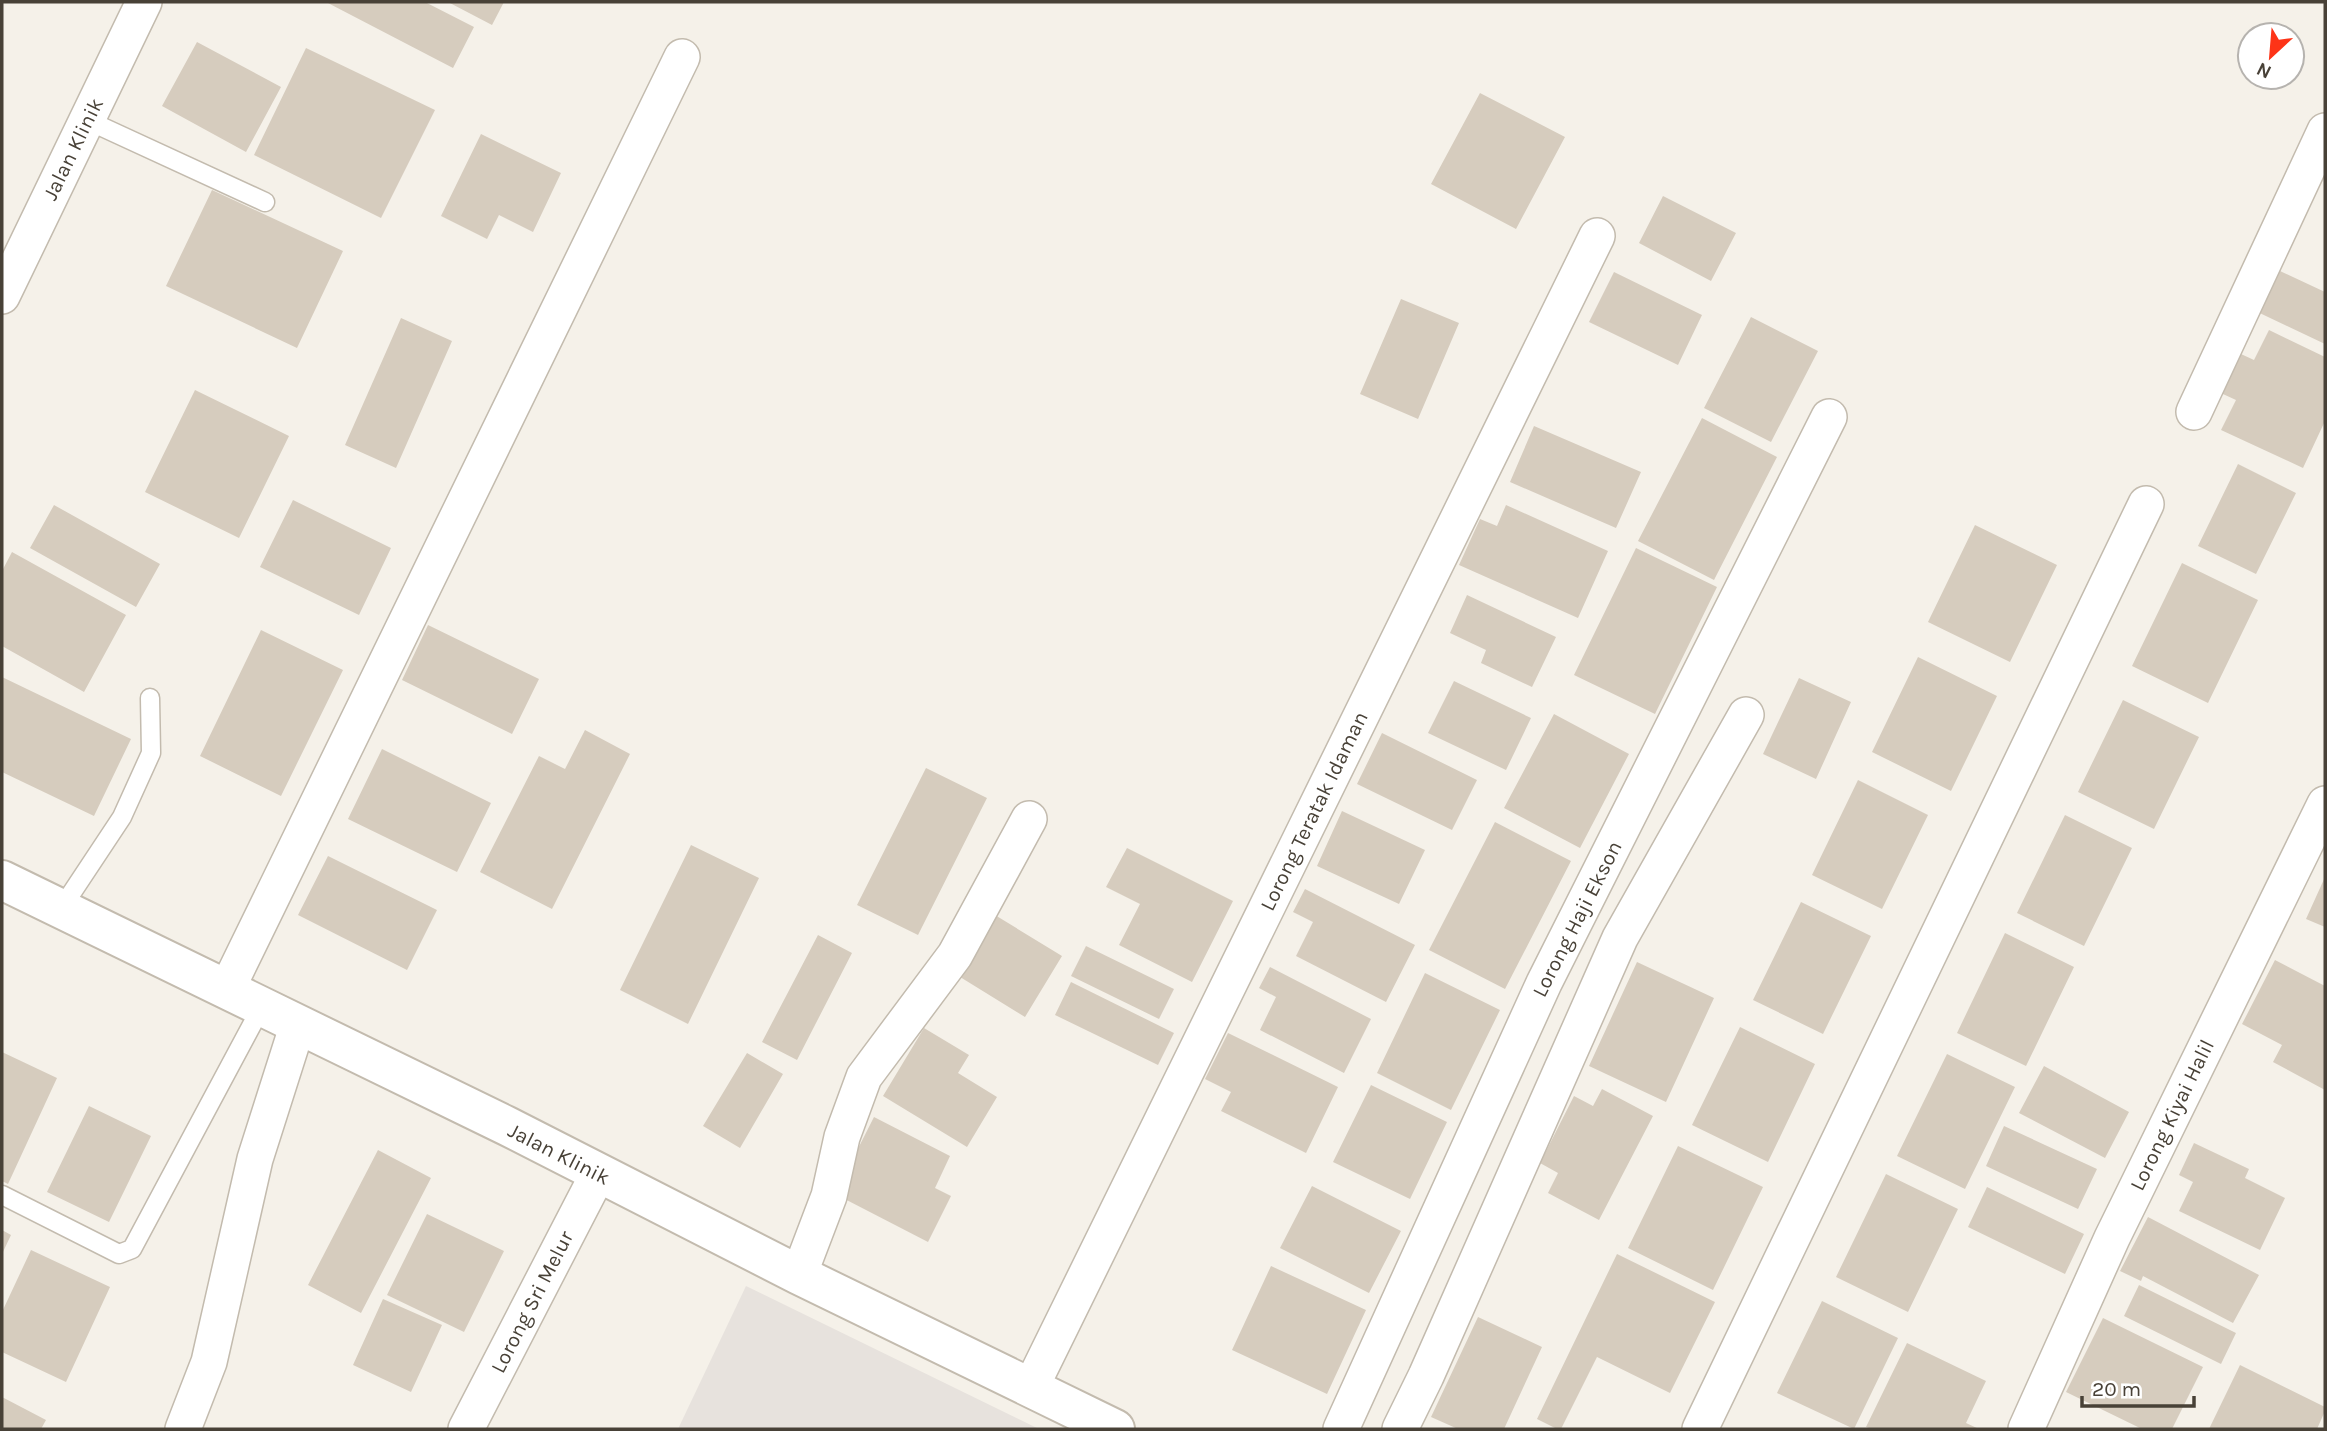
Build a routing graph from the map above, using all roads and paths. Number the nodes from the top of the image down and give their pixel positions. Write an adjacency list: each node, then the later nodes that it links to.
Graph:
1 (144, 2): 3 (street, Jalan Klinik)
2 (682, 57): 17 (street)
3 (87, 120): 5 (lane); 7 (street, Jalan Klinik)
4 (2325, 131): 8 (street)
5 (265, 202)
6 (1597, 236): 23 (street, Lorong Teratak Idaman)
7 (2, 296)
8 (2193, 412)
9 (1829, 417): 27 (street, Lorong Haji Ekson)
10 (2146, 504): 29 (street)
11 (150, 698): 16 (lane)
12 (1746, 715): 28 (street)
13 (2325, 804): 30 (street, Lorong Kiyai Halil)
14 (1029, 819): 22 (street)
15 (2, 880): 16 (street, Jalan Klinik)
16 (61, 909): 17 (street, Jalan Klinik)
17 (227, 989): 18 (street, Jalan Klinik)
18 (262, 1006): 19 (street, Jalan Klinik); 21 (lane)
19 (298, 1024): 20 (street, Jalan Klinik); 24 (street)
20 (598, 1174): 22 (street, Jalan Klinik); 25 (street, Lorong Sri Melur)
21 (2, 1195)
22 (799, 1275): 23 (street, Jalan Klinik)
23 (1031, 1387): 26 (street, Jalan Klinik)
24 (183, 1429)
25 (466, 1429)
26 (1115, 1429)
27 (1341, 1429)
28 (1400, 1429)
29 (1700, 1429)
30 (2026, 1429)

